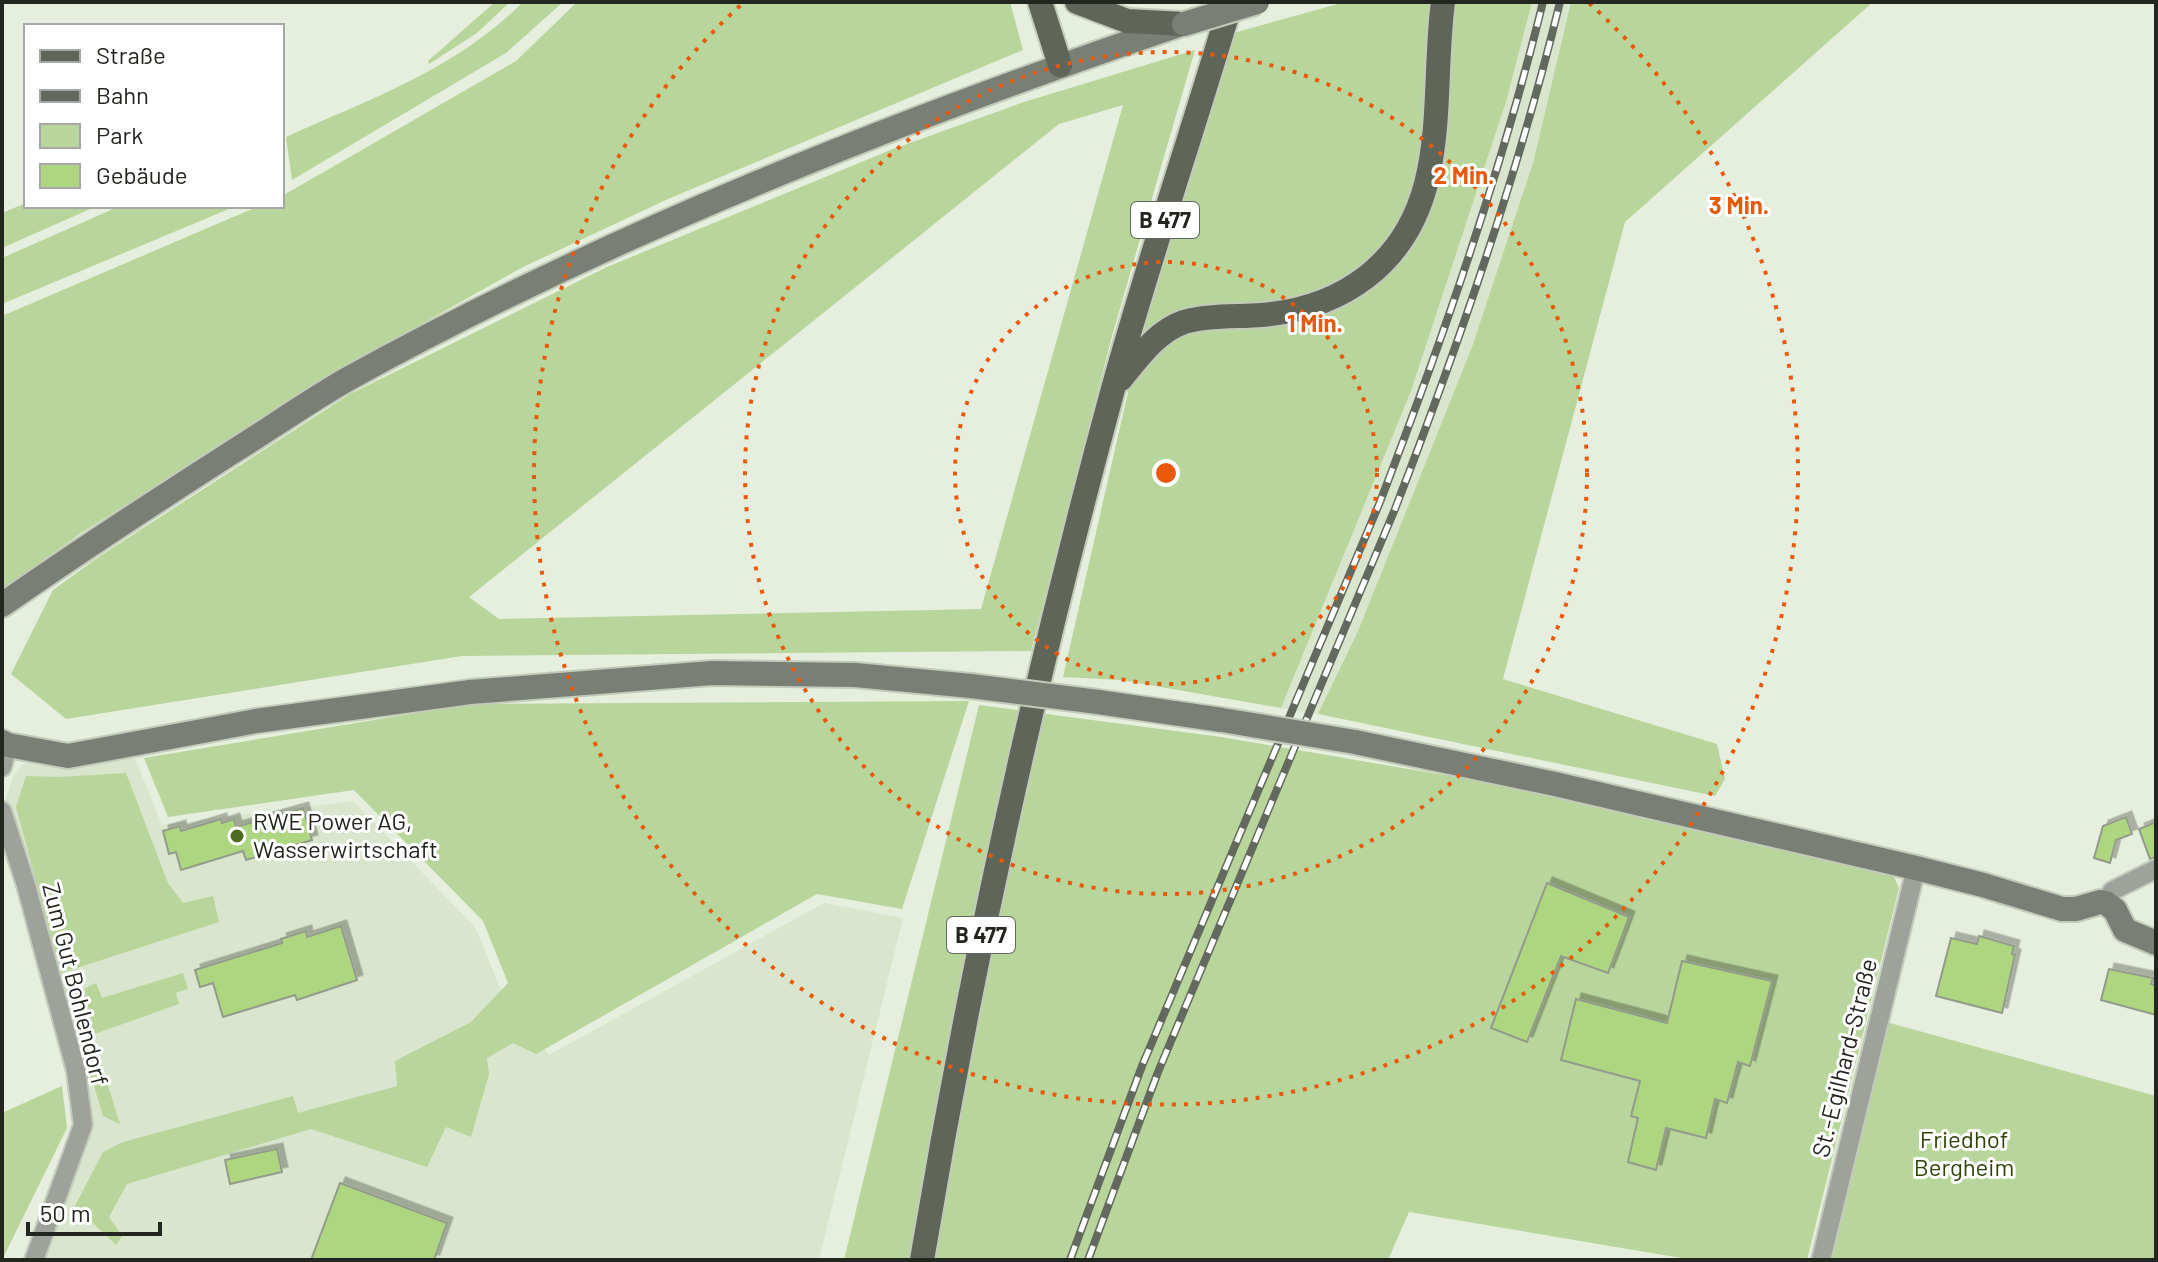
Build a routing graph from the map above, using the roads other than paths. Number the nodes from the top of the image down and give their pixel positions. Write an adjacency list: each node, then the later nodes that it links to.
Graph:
1 (1040, 2): 7 (main road)
2 (1077, 2): 6 (main road)
3 (1231, 2): 8 (main road, B 477)
4 (1257, 2): 6 (street, bridge)
5 (1443, 2): 8 (main road)
6 (1184, 24): 7 (street)
7 (1060, 65): 9 (street)
8 (1114, 387): 17 (main road, B 477)
9 (2, 605)
10 (4, 751): 12 (street, bridge)
11 (2, 811): 16 (street, Zum Gut Bohlendorf)
12 (1916, 868): 14 (street); 18 (street, St.-Egilhard-Straße)
13 (2156, 869): 14 (street)
14 (2106, 903): 15 (street)
15 (2156, 943)
16 (34, 1260)
17 (922, 1260)
18 (1821, 1260)

